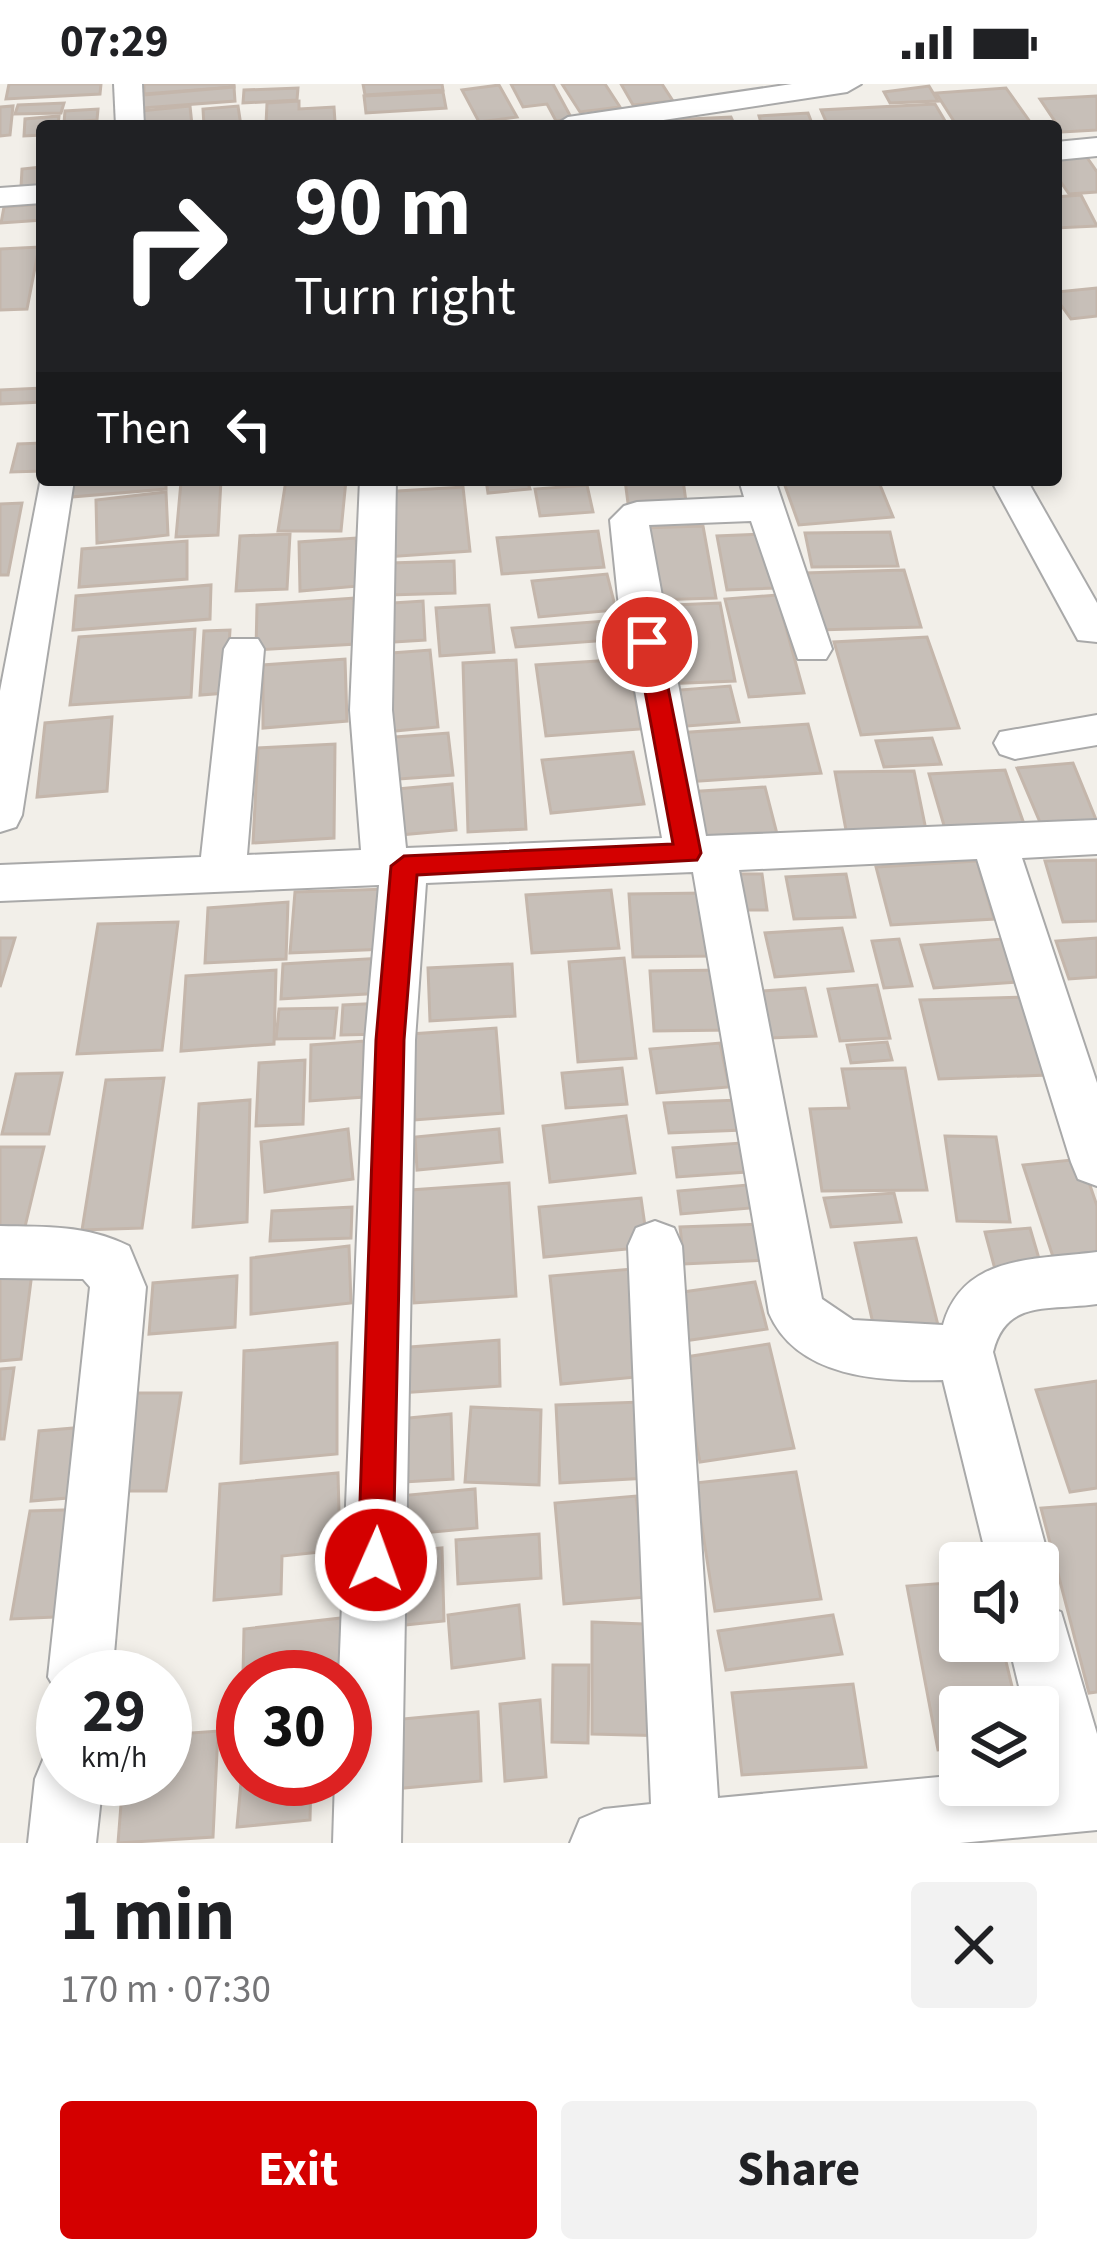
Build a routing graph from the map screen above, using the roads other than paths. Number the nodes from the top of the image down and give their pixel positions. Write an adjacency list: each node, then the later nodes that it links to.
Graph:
1 (128, 84): 7 (street)
2 (612, 84): 6 (street)
3 (847, 84): 4 (street)
4 (803, 91): 5 (street); 8 (street)
5 (674, 96): 6 (street)
6 (636, 119)
7 (130, 120)
8 (818, 120)
9 (1097, 146): 10 (street)
10 (1062, 150)
11 (36, 194): 12 (street)
12 (0, 197)
13 (55, 486): 22 (street)
14 (378, 486): 26 (street)
15 (1012, 486): 17 (street)
16 (762, 494): 19 (street); 25 (street)
17 (1092, 630)
18 (244, 649): 27 (street)
19 (812, 649)
20 (1097, 730): 21 (street)
21 (1015, 742)
22 (0, 815)
23 (1097, 837): 24 (street)
24 (994, 841): 25 (street); 29 (street)
25 (700, 854): 26 (street); 33 (street)
26 (395, 866): 27 (street); 42 (street)
27 (222, 873): 28 (street)
28 (0, 883)
29 (1097, 1162)
30 (655, 1246): 40 (street)
31 (0, 1252): 35 (street)
32 (1097, 1278): 33 (street)
33 (964, 1352): 34 (street)
34 (1014, 1542)
35 (83, 1650)
36 (1046, 1662): 37 (street)
37 (1089, 1797): 39 (street)
38 (66, 1806): 41 (street)
39 (1015, 1825): 40 (street)
40 (687, 1840): 43 (street)
41 (62, 1843)
42 (368, 1843)
43 (604, 1843)

